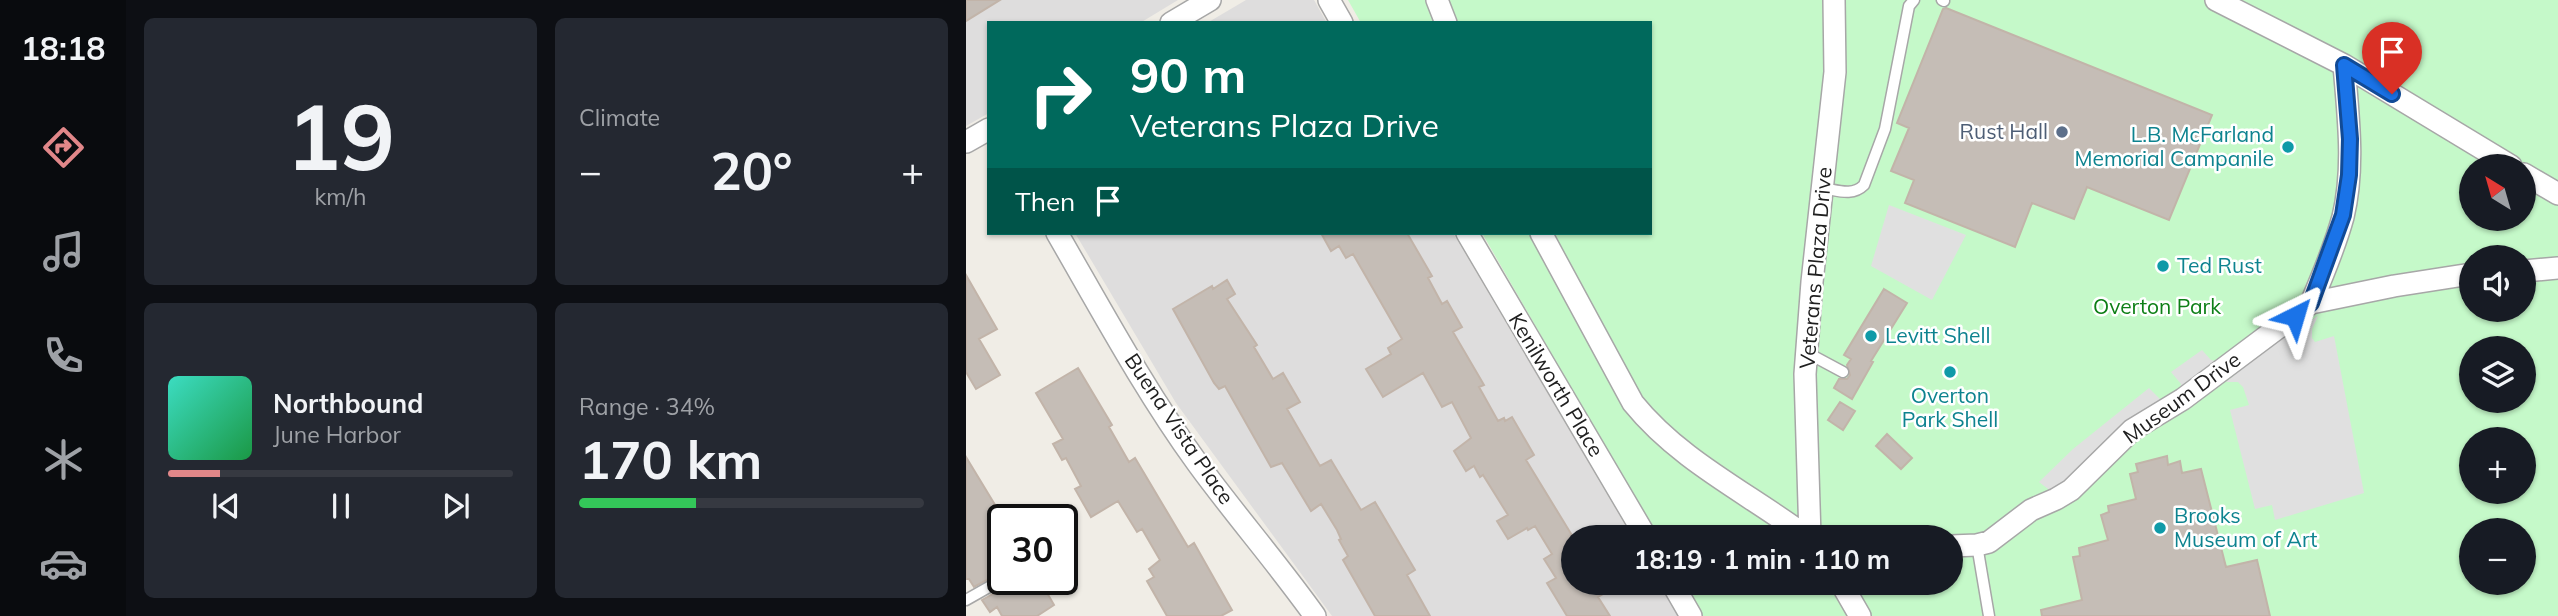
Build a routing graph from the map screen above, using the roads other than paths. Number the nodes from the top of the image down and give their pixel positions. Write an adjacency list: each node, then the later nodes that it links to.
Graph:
1 (1210, 0): 7 (street)
2 (1329, 0): 8 (street)
3 (1437, 0): 9 (street)
4 (1834, 0): 15 (street, Veterans Plaza Drive)
5 (1913, 0): 15 (lane)
6 (2216, 0): 10 (street)
7 (1174, 21)
8 (1341, 21)
9 (1445, 21)
10 (2344, 65): 13 (street); 23 (street)
11 (987, 130): 12 (street)
12 (966, 142)
13 (2491, 154)
14 (2536, 181): 16 (street)
15 (1822, 188): 24 (street, Veterans Plaza Drive)
16 (2558, 194)
17 (1058, 235): 35 (street, Buena Vista Place)
18 (1467, 235): 26 (street, Kenilworth Place)
19 (1542, 235): 27 (street)
20 (2558, 268): 21 (street)
21 (2536, 270)
22 (2459, 276): 23 (street, Museum Drive)
23 (2311, 303): 29 (street, Museum Drive)
24 (1806, 356): 25 (lane); 28 (street, Veterans Plaza Drive)
25 (1843, 372)
26 (1639, 525)
27 (1790, 525)
28 (1808, 525)
29 (1978, 545): 30 (street, Museum Drive); 38 (lane)
30 (1963, 546)
31 (987, 588): 34 (lane)
32 (1679, 595): 36 (street)
33 (1848, 595): 37 (street)
34 (966, 600)
35 (1315, 616)
36 (1691, 616)
37 (1860, 616)
38 (1989, 616)

